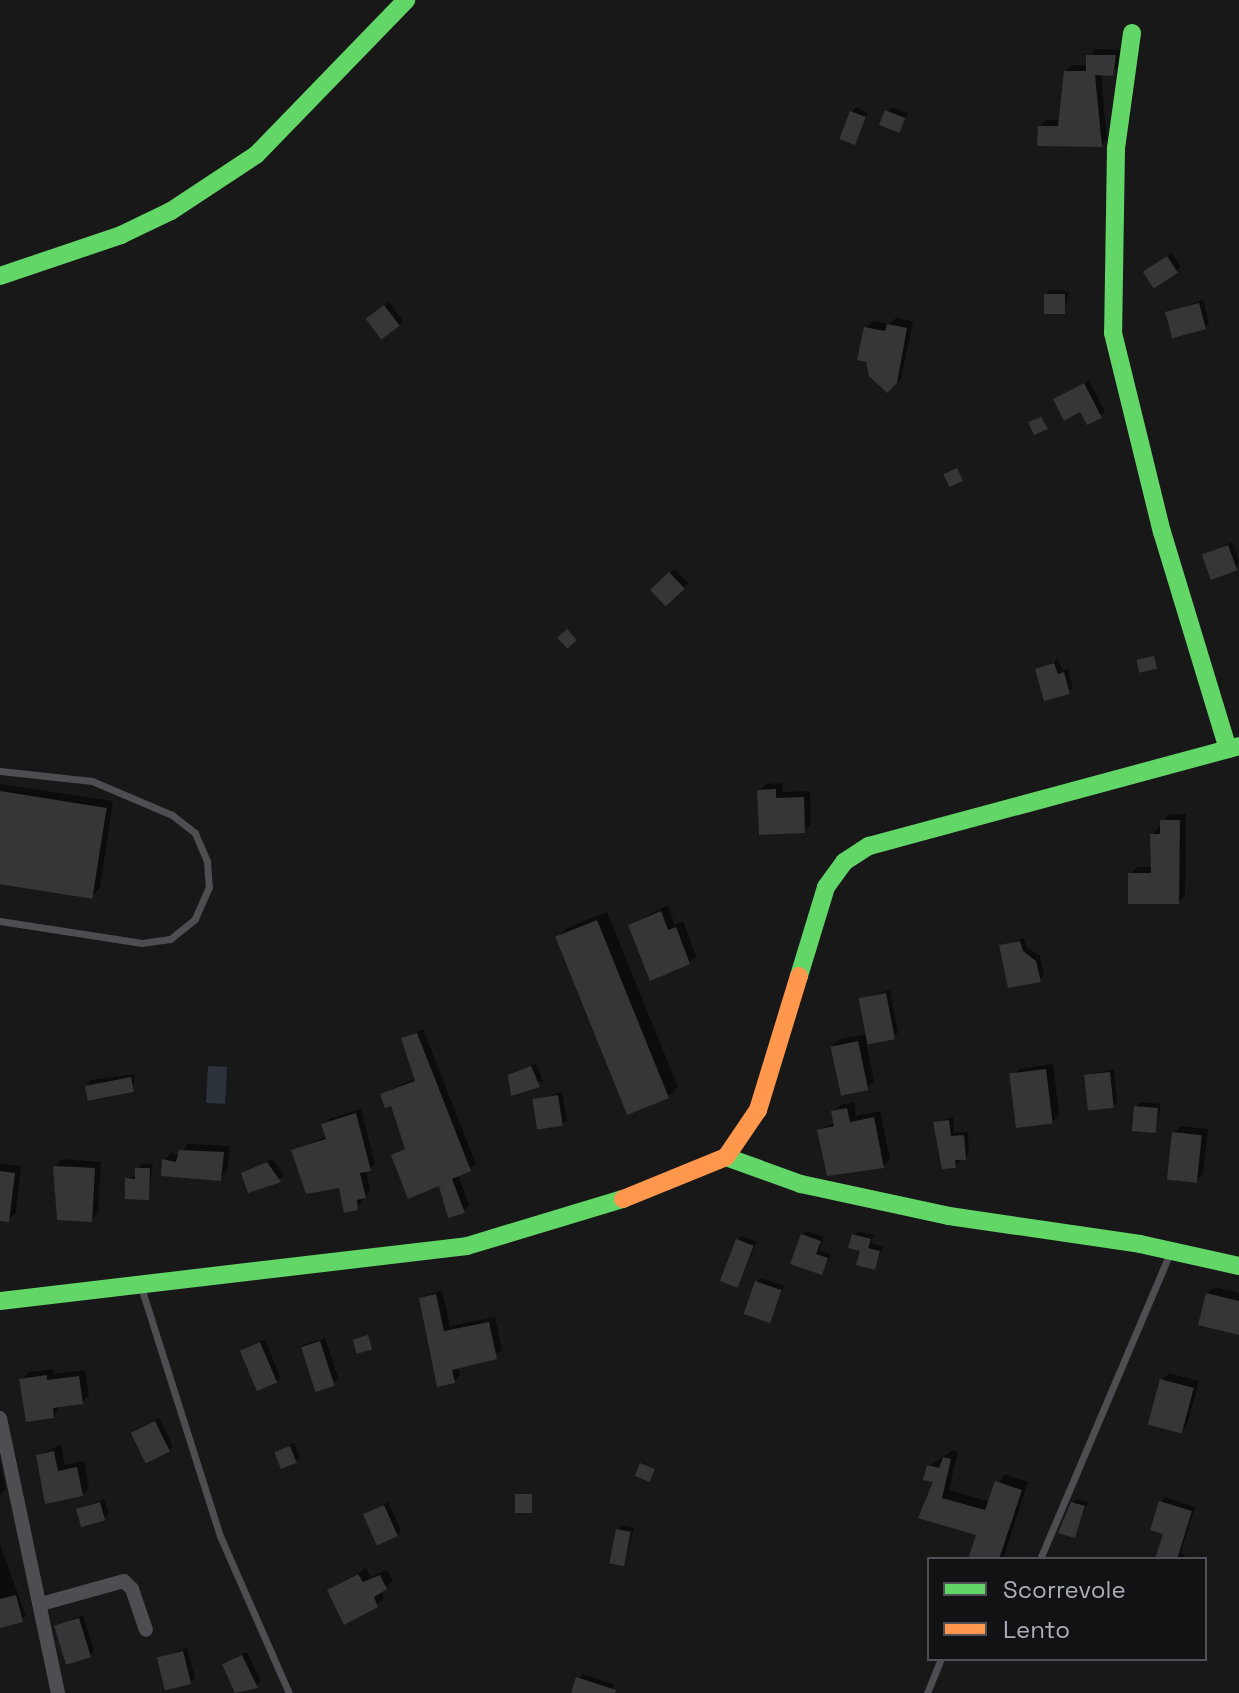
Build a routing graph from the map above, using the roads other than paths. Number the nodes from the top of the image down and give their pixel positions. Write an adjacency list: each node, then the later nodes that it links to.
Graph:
1 (406, 0): 3 (street)
2 (1132, 33): 4 (street)
3 (0, 276)
4 (1233, 748): 7 (street)
5 (0, 771): 6 (lane)
6 (0, 921)
7 (726, 1157): 8 (street); 10 (street)
8 (1171, 1251): 9 (street); 13 (lane)
9 (1239, 1266)
10 (140, 1285): 11 (street); 18 (lane)
11 (0, 1301)
12 (0, 1418): 14 (street)
13 (1041, 1557)
14 (41, 1604): 15 (street); 17 (street)
15 (146, 1630)
16 (940, 1661): 19 (lane)
17 (58, 1693)
18 (289, 1693)
19 (927, 1693)

